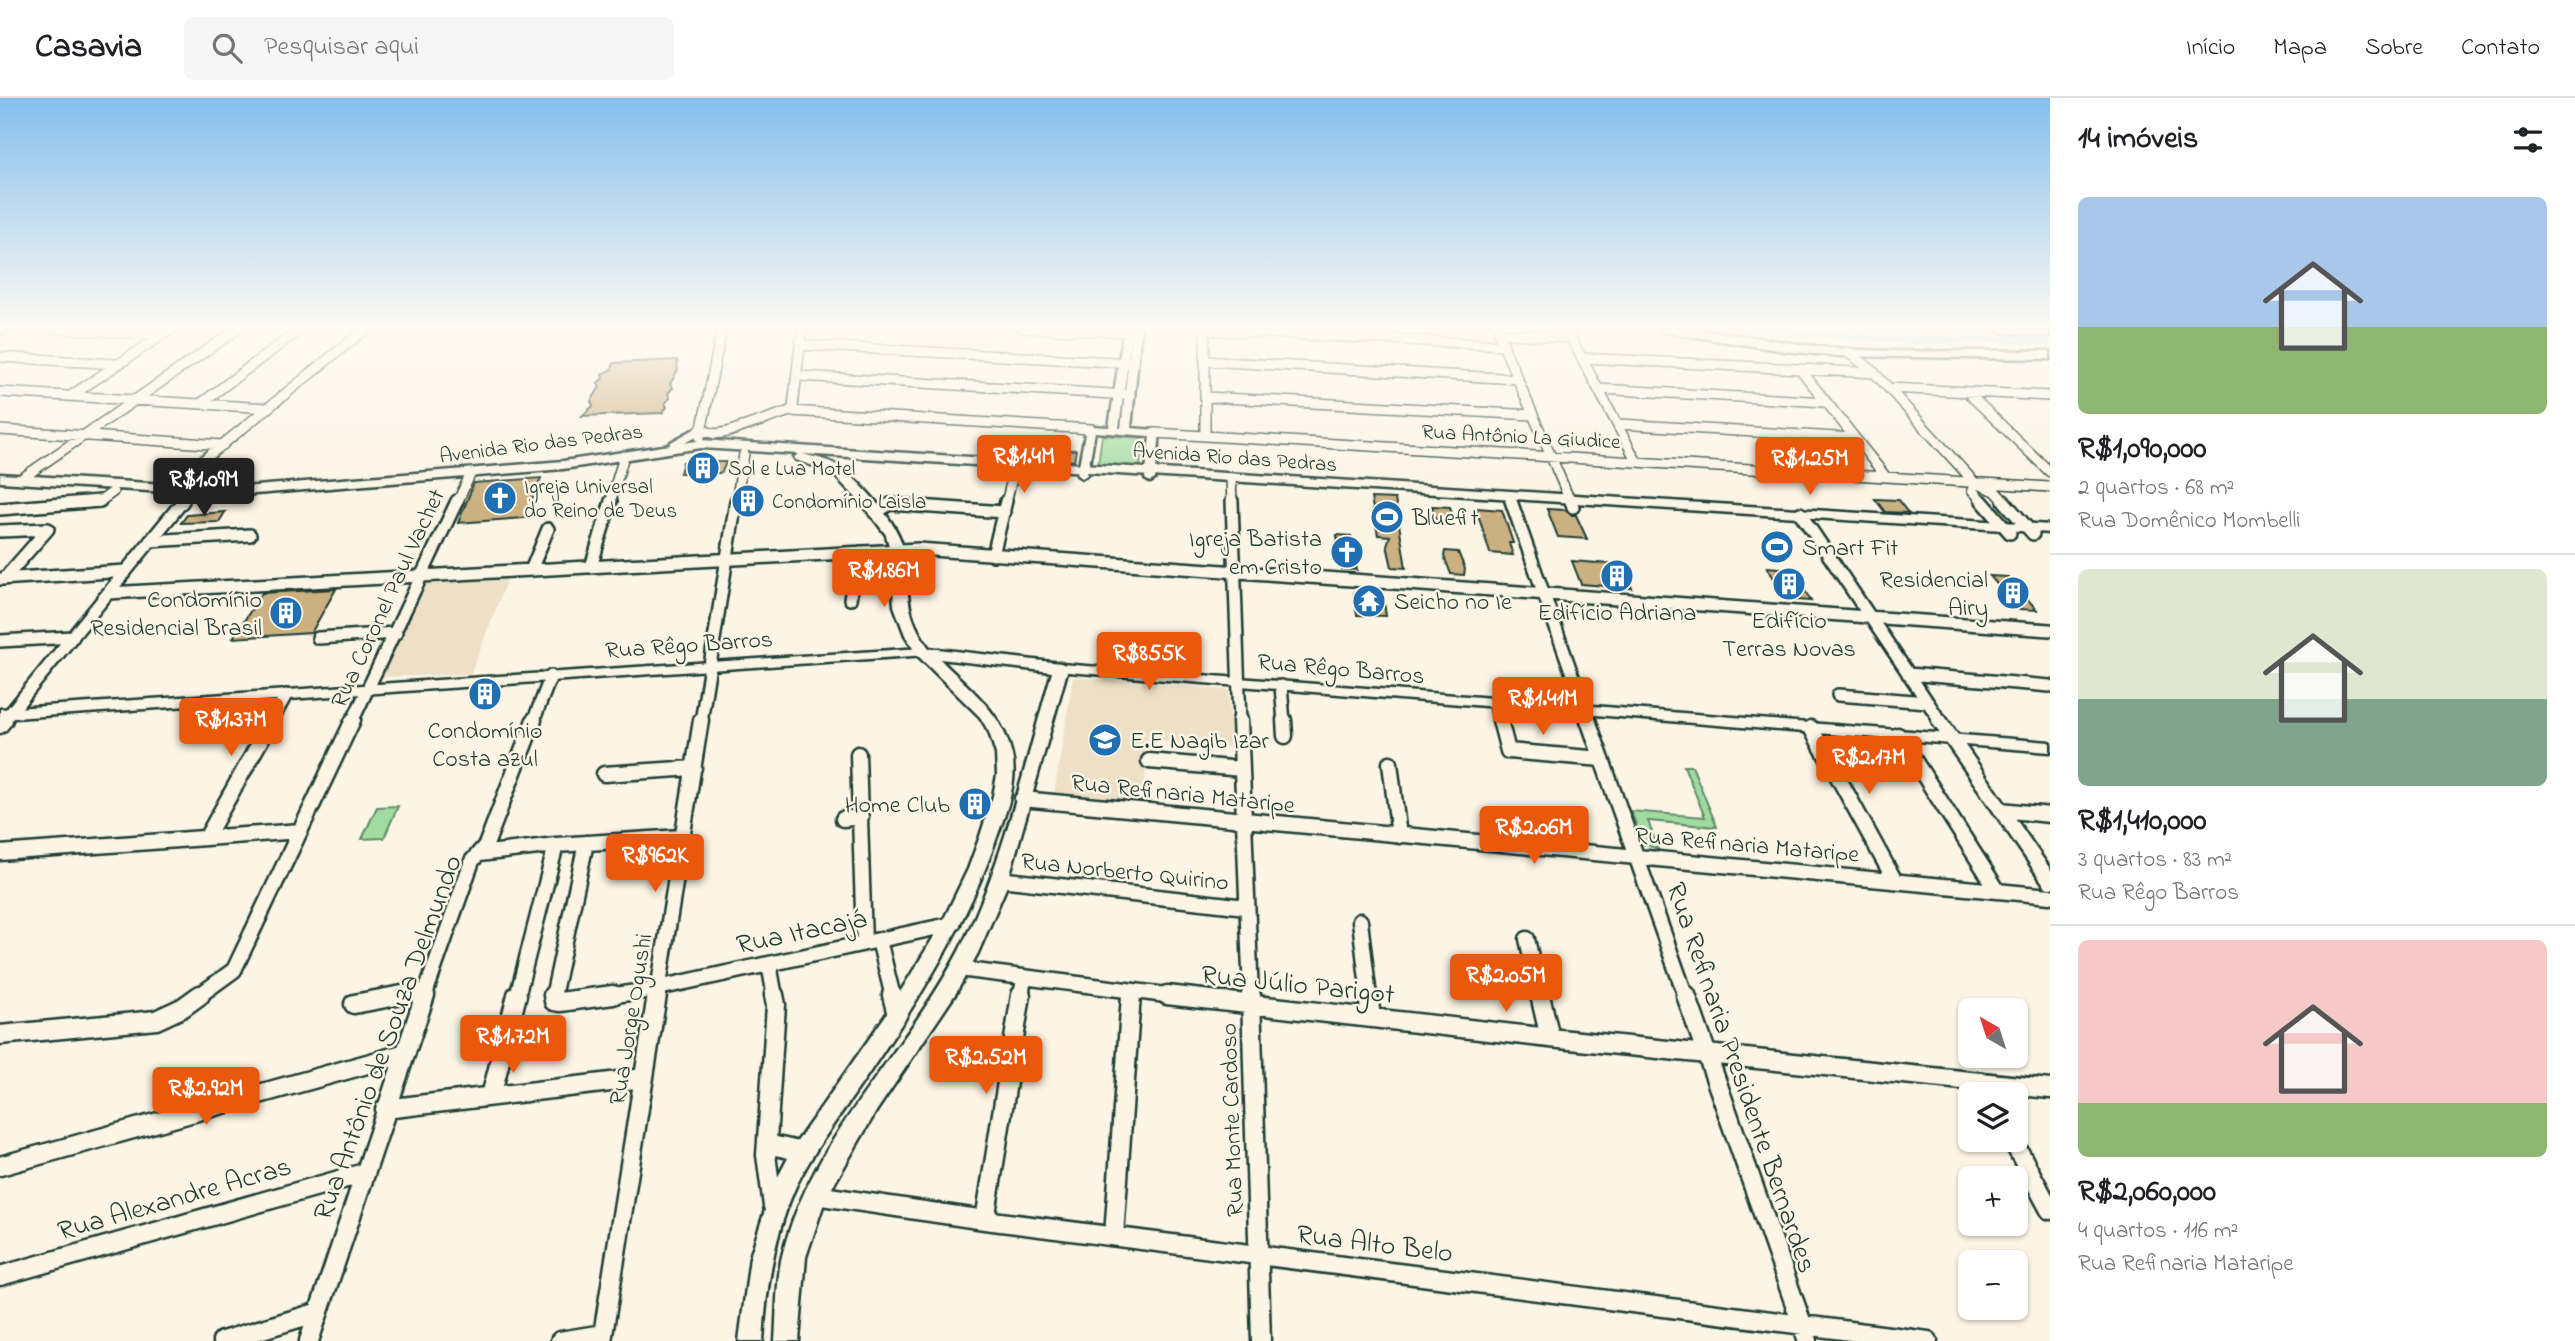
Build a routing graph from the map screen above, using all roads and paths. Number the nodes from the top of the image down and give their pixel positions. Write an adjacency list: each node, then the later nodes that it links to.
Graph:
1 (85, 386): 18 (street)
2 (156, 386): 22 (street)
3 (224, 386): 24 (street)
4 (295, 386): 26 (street)
5 (709, 386): 30 (street)
6 (796, 386): 27 (street)
7 (980, 386): 17 (street)
8 (1126, 386): 17 (street)
9 (1205, 386): 20 (street)
10 (1521, 386): 28 (street)
11 (1598, 386): 14 (street)
12 (1813, 386): 23 (street)
13 (1889, 388): 15 (street); 59 (street)
14 (1600, 389): 23 (street); 29 (street)
15 (1967, 391): 19 (street); 51 (street)
16 (5, 392): 18 (street); 21 (street)
17 (1125, 394): 33 (street); 34 (street)
18 (71, 395): 22 (street)
19 (2045, 396): 25 (street)
20 (1205, 397): 28 (street); 37 (street)
21 (0, 398)
22 (136, 400): 24 (street); 36 (street)
23 (1826, 402): 38 (street)
24 (200, 404): 26 (street)
25 (2050, 404)
26 (268, 408): 39 (street)
27 (790, 411): 30 (street, Rua Antônio La Giudice); 31 (street, Rua Antônio La Giudice)
28 (1533, 415): 45 (street)
29 (1619, 424): 38 (street); 48 (street)
30 (700, 429): 40 (street); 41 (main road)
31 (1091, 429): 33 (street, Rua Antônio La Giudice); 50 (street)
32 (0, 430): 36 (street)
33 (1114, 430): 34 (street, Rua Antônio La Giudice)
34 (1126, 431): 35 (street, Rua Antônio La Giudice)
35 (1155, 433): 37 (street, Rua Antônio La Giudice); 53 (street)
36 (85, 436): 39 (street); 56 (street)
37 (1205, 436): 45 (street, Rua Antônio La Giudice)
38 (1854, 438): 54 (street)
39 (223, 445): 63 (street)
40 (704, 448): 41 (main road, Avenida Rio das Pedras); 42 (main road, Avenida Rio das Pedras); 43 (main road, Avenida Rio das Pedras); 46 (main road, Avenida Rio das Pedras)
41 (666, 449): 46 (main road, Avenida Rio das Pedras)
42 (744, 454): 44 (main road, Avenida Rio das Pedras); 82 (street, Rua Jorge Ogushi)
43 (874, 454): 47 (main road); 50 (main road, Avenida Rio das Pedras)
44 (800, 457): 47 (main road, Avenida Rio das Pedras); 57 (main road)
45 (1550, 457): 48 (street, Rua Antônio La Giudice); 66 (street)
46 (623, 458): 52 (main road, Avenida Rio das Pedras); 83 (street)
47 (861, 461): 49 (main road, Avenida Rio das Pedras); 57 (main road)
48 (1637, 462): 54 (street, Rua Antônio La Giudice)
49 (1014, 471): 50 (main road, Avenida Rio das Pedras); 68 (street)
50 (1083, 472): 53 (main road, Avenida Rio das Pedras)
51 (2050, 472)
52 (469, 476): 64 (main road, Avenida Rio das Pedras); 87 (street, Rua Coronel Paul Vachet)
53 (1150, 476): 58 (main road, Avenida Rio das Pedras)
54 (1886, 477): 59 (street, Rua Antônio La Giudice)
55 (0, 478): 56 (main road, Avenida Rio das Pedras)
56 (21, 479): 63 (main road, Avenida Rio das Pedras)
57 (849, 481): 69 (main road)
58 (1231, 481): 65 (main road, Avenida Rio das Pedras); 86 (street, Rua Monte Cardoso)
59 (1975, 483): 61 (street, Rua Antônio La Giudice); 72 (street); 75 (street)
60 (0, 484): 62 (main road, Avenida Rio das Pedras)
61 (2050, 488)
62 (114, 492): 63 (main road, Avenida Rio das Pedras); 67 (street)
63 (163, 493): 64 (main road, Avenida Rio das Pedras)
64 (192, 494): 78 (street)
65 (1510, 499): 66 (main road, Avenida Rio das Pedras); 90 (street, Rua Refinaria Presidente Bernardes)
66 (1571, 503): 70 (main road, Avenida Rio das Pedras)
67 (0, 509)
68 (1004, 512): 69 (street); 81 (street)
69 (875, 513): 79 (main road)
70 (1804, 518): 72 (main road, Avenida Rio das Pedras); 92 (street)
71 (548, 529): 84 (street)
72 (2007, 529): 75 (main road, Avenida Rio das Pedras)
73 (2050, 529): 75 (main road, Avenida Rio das Pedras)
74 (0, 531): 88 (street)
75 (2030, 531): 77 (main road, Avenida Rio das Pedras)
76 (250, 535): 78 (street)
77 (2050, 535)
78 (150, 541): 85 (street)
79 (897, 550): 80 (street); 81 (street); 98 (main road)
80 (860, 552): 82 (street); 91 (street)
81 (993, 555): 86 (street)
82 (728, 559): 83 (street); 99 (street, Rua Jorge Ogushi)
83 (591, 567): 84 (street)
84 (531, 570): 87 (street)
85 (126, 571): 88 (street); 89 (street)
86 (1234, 572): 90 (street); 103 (street, Rua Monte Cardoso)
87 (422, 576): 89 (street); 94 (street, Rua Coronel Paul Vachet)
88 (2, 579)
89 (108, 593): 95 (street)
90 (1543, 593): 92 (street); 111 (street, Rua Refinaria Presidente Bernardes)
91 (850, 599)
92 (1869, 617): 93 (street); 101 (street)
93 (2050, 630)
94 (396, 633): 96 (street); 106 (street, Rua Coronel Paul Vachet)
95 (73, 637): 97 (street); 112 (street)
96 (318, 638)
97 (0, 641)
98 (922, 652): 99 (street, Rua Rêgo Barros); 100 (main road, Rua Rêgo Barros); 148 (main road)
99 (712, 665): 102 (street, Rua Rêgo Barros); 123 (street, Rua Jorge Ogushi)
100 (1061, 668): 103 (street, Rua Rêgo Barros); 126 (main road)
101 (1908, 674): 105 (street); 110 (street)
102 (551, 676): 106 (street, Rua Rêgo Barros); 139 (street, Rua Antônio de Souza Delmundo)
103 (1239, 682): 104 (street, Rua Rêgo Barros); 124 (street, Rua Monte Cardoso)
104 (1281, 686): 109 (street, Rua Rêgo Barros); 116 (street)
105 (2050, 686)
106 (370, 689): 107 (street, Rua Rêgo Barros); 132 (street, Rua Coronel Paul Vachet)
107 (286, 695): 112 (street, Rua Rêgo Barros); 135 (street)
108 (1838, 695): 110 (street)
109 (1495, 702): 111 (street, Rua Rêgo Barros); 120 (street)
110 (1927, 702): 117 (street)
111 (1584, 709): 114 (street, Rua Rêgo Barros); 120 (street, Rua Refinaria Presidente Bernardes)
112 (5, 713): 113 (street)
113 (0, 726)
114 (1811, 728): 115 (street, Rua Rêgo Barros); 142 (street)
115 (1898, 735): 117 (street, Rua Rêgo Barros); 144 (street)
116 (1285, 736)
117 (1952, 739): 118 (street, Rua Rêgo Barros); 127 (street)
118 (2050, 747)
119 (858, 754): 129 (street)
120 (1602, 759): 140 (street, Rua Refinaria Presidente Bernardes)
121 (1149, 761): 124 (street)
122 (1390, 763): 133 (street)
123 (694, 768): 125 (street); 134 (street, Rua Jorge Ogushi)
124 (1242, 769): 131 (street, Rua Monte Cardoso)
125 (604, 774)
126 (1022, 799): 131 (street, Rua Refinaria Mataripe); 141 (main road)
127 (2001, 810): 128 (street); 143 (street)
128 (2050, 815)
129 (861, 817): 130 (street); 150 (street)
130 (843, 819)
131 (1244, 822): 133 (street, Rua Refinaria Mataripe); 146 (street, Rua Monte Cardoso)
132 (300, 831): 135 (street); 153 (street, Rua Coronel Paul Vachet)
133 (1399, 836): 140 (street, Rua Refinaria Mataripe)
134 (681, 837): 136 (street); 155 (street, Rua Jorge Ogushi)
135 (206, 838): 138 (street)
136 (586, 843): 137 (street); 155 (street, Rua Itacajá)
137 (556, 845): 139 (street); 170 (street)
138 (0, 853)
139 (479, 854): 156 (street, Rua Antônio de Souza Delmundo)
140 (1638, 857): 142 (street, Rua Refinaria Mataripe); 165 (street, Rua Refinaria Presidente Bernardes)
141 (999, 879): 146 (street, Rua Norberto Quirino); 152 (main road)
142 (1895, 881): 144 (street, Rua Refinaria Mataripe)
143 (2050, 881)
144 (1998, 891): 145 (street, Rua Refinaria Mataripe)
145 (2050, 896)
146 (1246, 907): 159 (street, Rua Monte Cardoso)
147 (1360, 921): 161 (street)
148 (954, 924): 150 (street, Rua Itacajá); 160 (main road)
149 (1527, 939): 163 (street)
150 (871, 942): 151 (street, Rua Itacajá); 160 (street)
151 (769, 964): 155 (street, Rua Itacajá); 172 (street)
152 (959, 969): 154 (street, Rua Júlio Parigot); 177 (main road)
153 (234, 970): 162 (street)
154 (1024, 978): 157 (street, Rua Júlio Parigot); 180 (street)
155 (659, 987): 166 (street, Rua Jorge Ogushi)
156 (425, 991): 158 (street); 164 (street, Rua Antônio de Souza Delmundo)
157 (1131, 991): 159 (street, Rua Júlio Parigot); 181 (street)
158 (354, 1004)
159 (1250, 1004): 161 (street, Rua Júlio Parigot); 182 (street, Rua Monte Cardoso)
160 (897, 1015): 173 (main road)
161 (1371, 1017): 163 (street, Rua Júlio Parigot)
162 (0, 1035)
163 (1550, 1038): 165 (street, Rua Júlio Parigot)
164 (403, 1054): 171 (street, Rua Antônio de Souza Delmundo); 175 (street)
165 (1709, 1054): 167 (street, Rua Júlio Parigot); 185 (street, Rua Refinaria Presidente Bernardes)
166 (644, 1078): 170 (street); 186 (street, Rua Jorge Ogushi)
167 (1958, 1085)
168 (2028, 1088): 169 (street, Rua Júlio Parigot)
169 (2050, 1088)
170 (491, 1096): 171 (street)
171 (385, 1109): 176 (street, Rua Antônio de Souza Delmundo)
172 (766, 1144): 173 (street); 179 (street)
173 (803, 1152): 179 (main road)
174 (2019, 1152): 178 (street)
175 (0, 1166)
176 (364, 1172): 183 (street, Rua Alexandre Acras); 184 (street, Rua Antônio de Souza Delmundo)
177 (815, 1195): 180 (street, Rua Alto Belo); 191 (main road)
178 (2050, 1210)
179 (775, 1214): 190 (main road)
180 (985, 1220): 181 (street, Rua Alto Belo)
181 (1114, 1236): 182 (street, Rua Alto Belo)
182 (1258, 1255): 185 (street, Rua Alto Belo); 192 (street, Rua Monte Cardoso)
183 (0, 1276)
184 (319, 1312): 187 (street); 188 (street, Rua Antônio de Souza Delmundo)
185 (1806, 1334): 193 (street, Rua Alto Belo)
186 (602, 1337): 189 (street)
187 (222, 1341)
188 (309, 1341)
189 (560, 1341)
190 (751, 1341)
191 (788, 1341)
192 (1261, 1341)
193 (1928, 1341)

